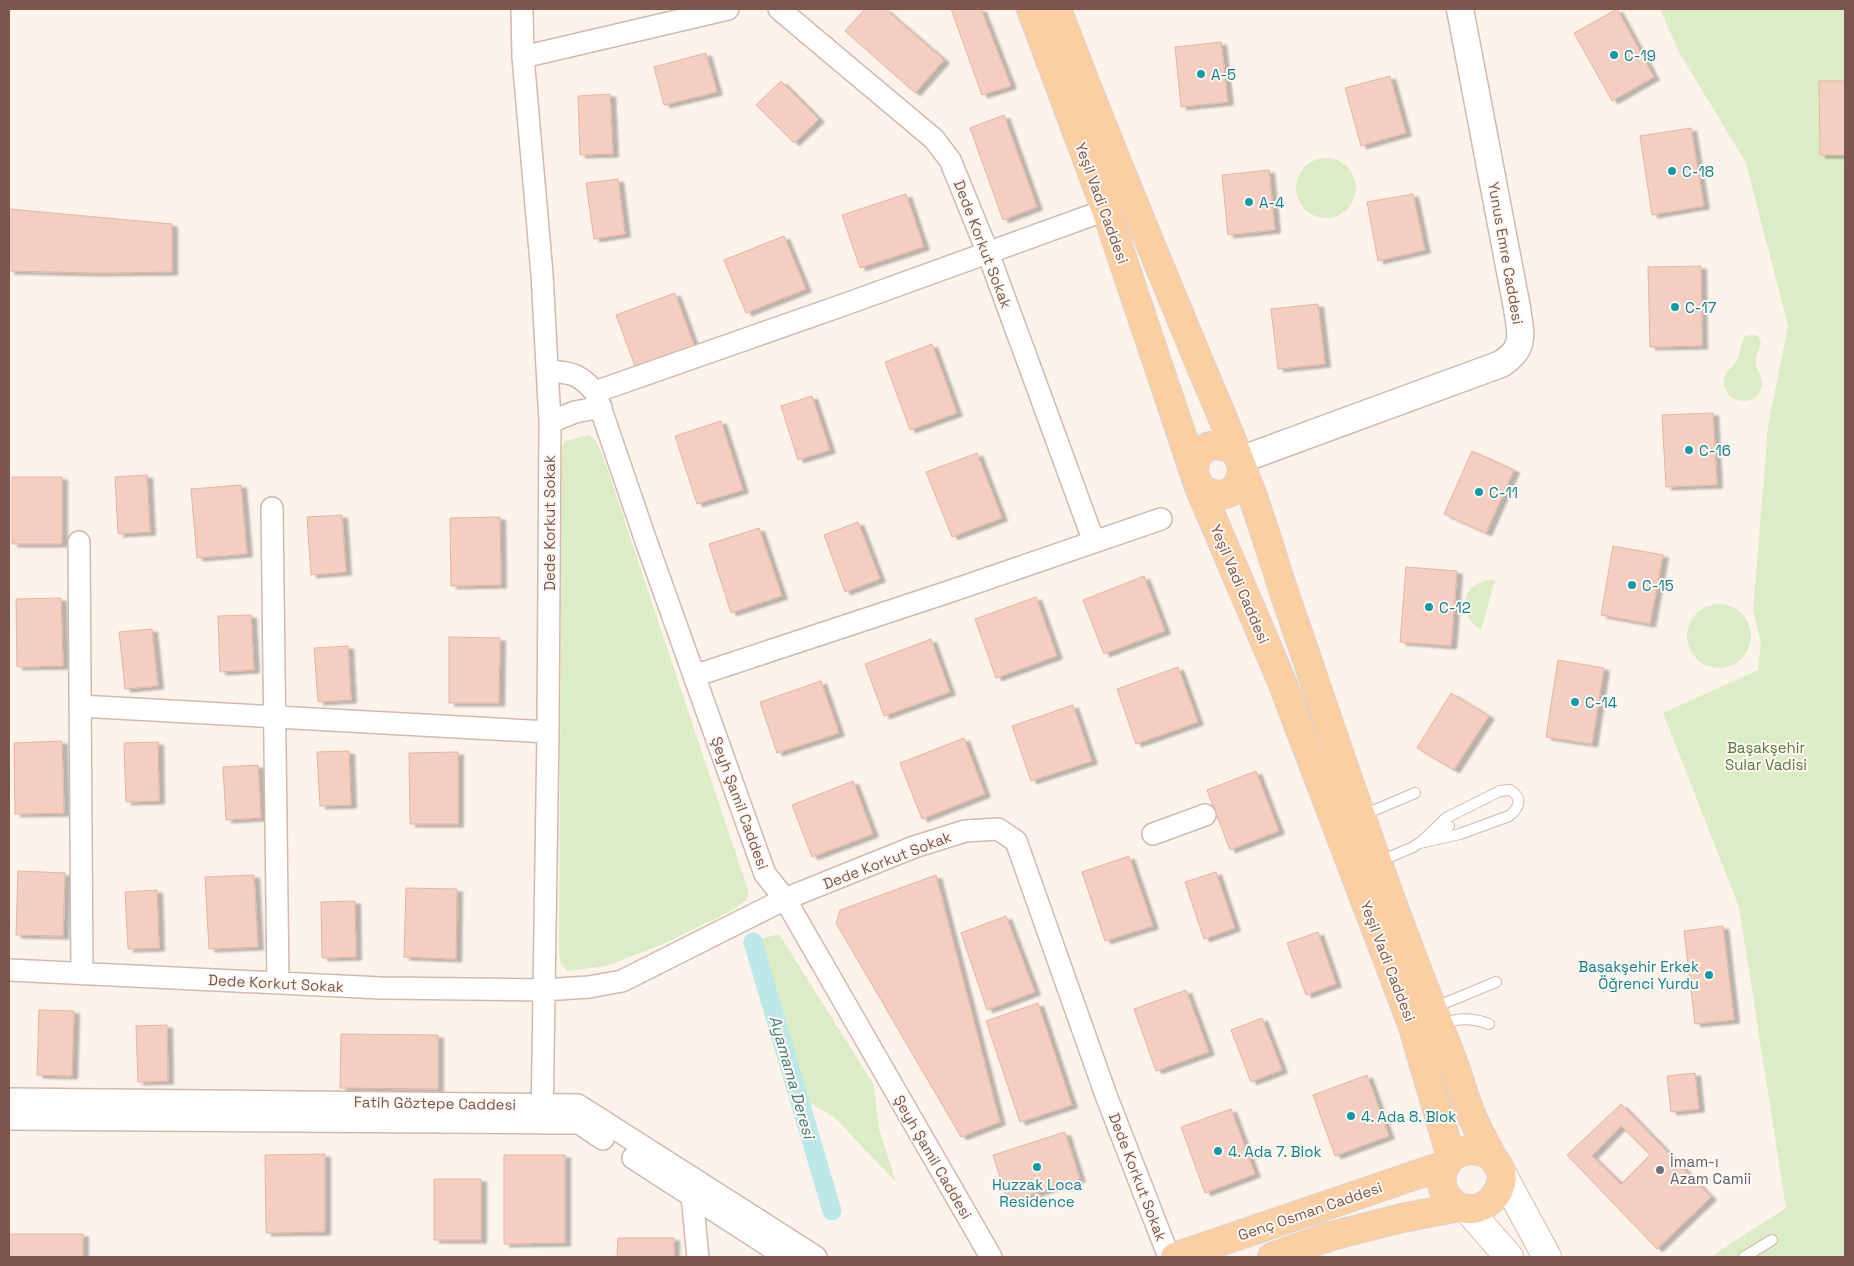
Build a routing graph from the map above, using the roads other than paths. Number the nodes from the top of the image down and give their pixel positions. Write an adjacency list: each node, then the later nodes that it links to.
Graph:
1 (522, 9): 7 (street, Dede Korkut Sokak)
2 (728, 9): 7 (street)
3 (779, 9): 9 (street, Dede Korkut Sokak)
4 (1031, 9): 8 (main road, Yeşil Vadi Caddesi)
5 (1057, 9): 13 (main road, Yeşil Vadi Caddesi)
6 (1460, 9): 13 (street, Yunus Emre Caddesi)
7 (523, 57): 10 (street, Dede Korkut Sokak)
8 (1106, 210): 9 (street); 14 (main road, Yeşil Vadi Caddesi)
9 (988, 253): 11 (street); 18 (street, Dede Korkut Sokak)
10 (548, 371): 11 (street, Şeyh Şamil Caddesi); 12 (street, Dede Korkut Sokak)
11 (598, 400): 12 (street); 19 (street, Şeyh Şamil Caddesi)
12 (550, 422): 22 (street, Dede Korkut Sokak)
13 (1239, 460): 14 (main road); 14 (main road); 25 (main road, Yeşil Vadi Caddesi)
14 (1196, 480): 41 (main road, Yeşil Vadi Caddesi)
15 (272, 508): 21 (street)
16 (1161, 519): 18 (street)
17 (79, 542): 20 (street)
18 (1094, 542): 19 (street)
19 (694, 676): 30 (street, Şeyh Şamil Caddesi)
20 (80, 706): 21 (street); 32 (street)
21 (275, 716): 22 (street); 34 (street)
22 (548, 732): 35 (street, Dede Korkut Sokak)
23 (1415, 793): 25 (lane)
24 (1205, 815): 27 (street)
25 (1361, 816): 29 (main road, Yeşil Vadi Caddesi)
26 (1448, 826): 28 (lane)
27 (1153, 834)
28 (1420, 843): 28 (lane, bridge); 29 (lane)
29 (1378, 862): 36 (main road, Yeşil Vadi Caddesi)
30 (785, 900): 35 (street, Dede Korkut Sokak); 49 (street, Şeyh Şamil Caddesi); 50 (street, Dede Korkut Sokak)
31 (9, 970): 32 (street, Dede Korkut Sokak)
32 (82, 974): 34 (street, Dede Korkut Sokak)
33 (1496, 982): 36 (lane)
34 (278, 984): 35 (street, Dede Korkut Sokak)
35 (543, 990): 39 (street)
36 (1435, 1017): 37 (lane); 42 (main road, Yeşil Vadi Caddesi)
37 (1489, 1024)
38 (9, 1099): 39 (street, Fatih Göztepe Caddesi)
39 (542, 1113): 40 (street, Fatih Göztepe Caddesi); 43 (street, Fatih Göztepe Caddesi)
40 (9, 1119)
41 (1448, 1161): 42 (main road); 44 (main road); 51 (main road, Genç Osman Caddesi)
42 (1497, 1164): 44 (main road); 54 (main road, Yeşil Vadi Caddesi)
43 (696, 1189): 46 (street); 47 (street, Fatih Göztepe Caddesi); 48 (street, Fatih Göztepe Caddesi)
44 (1464, 1208): 52 (main road, Genç Osman Caddesi); 53 (main road)
45 (1772, 1240): 55 (lane)
46 (698, 1257)
47 (786, 1257)
48 (816, 1257)
49 (991, 1257)
50 (1169, 1257)
51 (1175, 1257)
52 (1272, 1257)
53 (1510, 1257)
54 (1547, 1257)
55 (1744, 1257)

